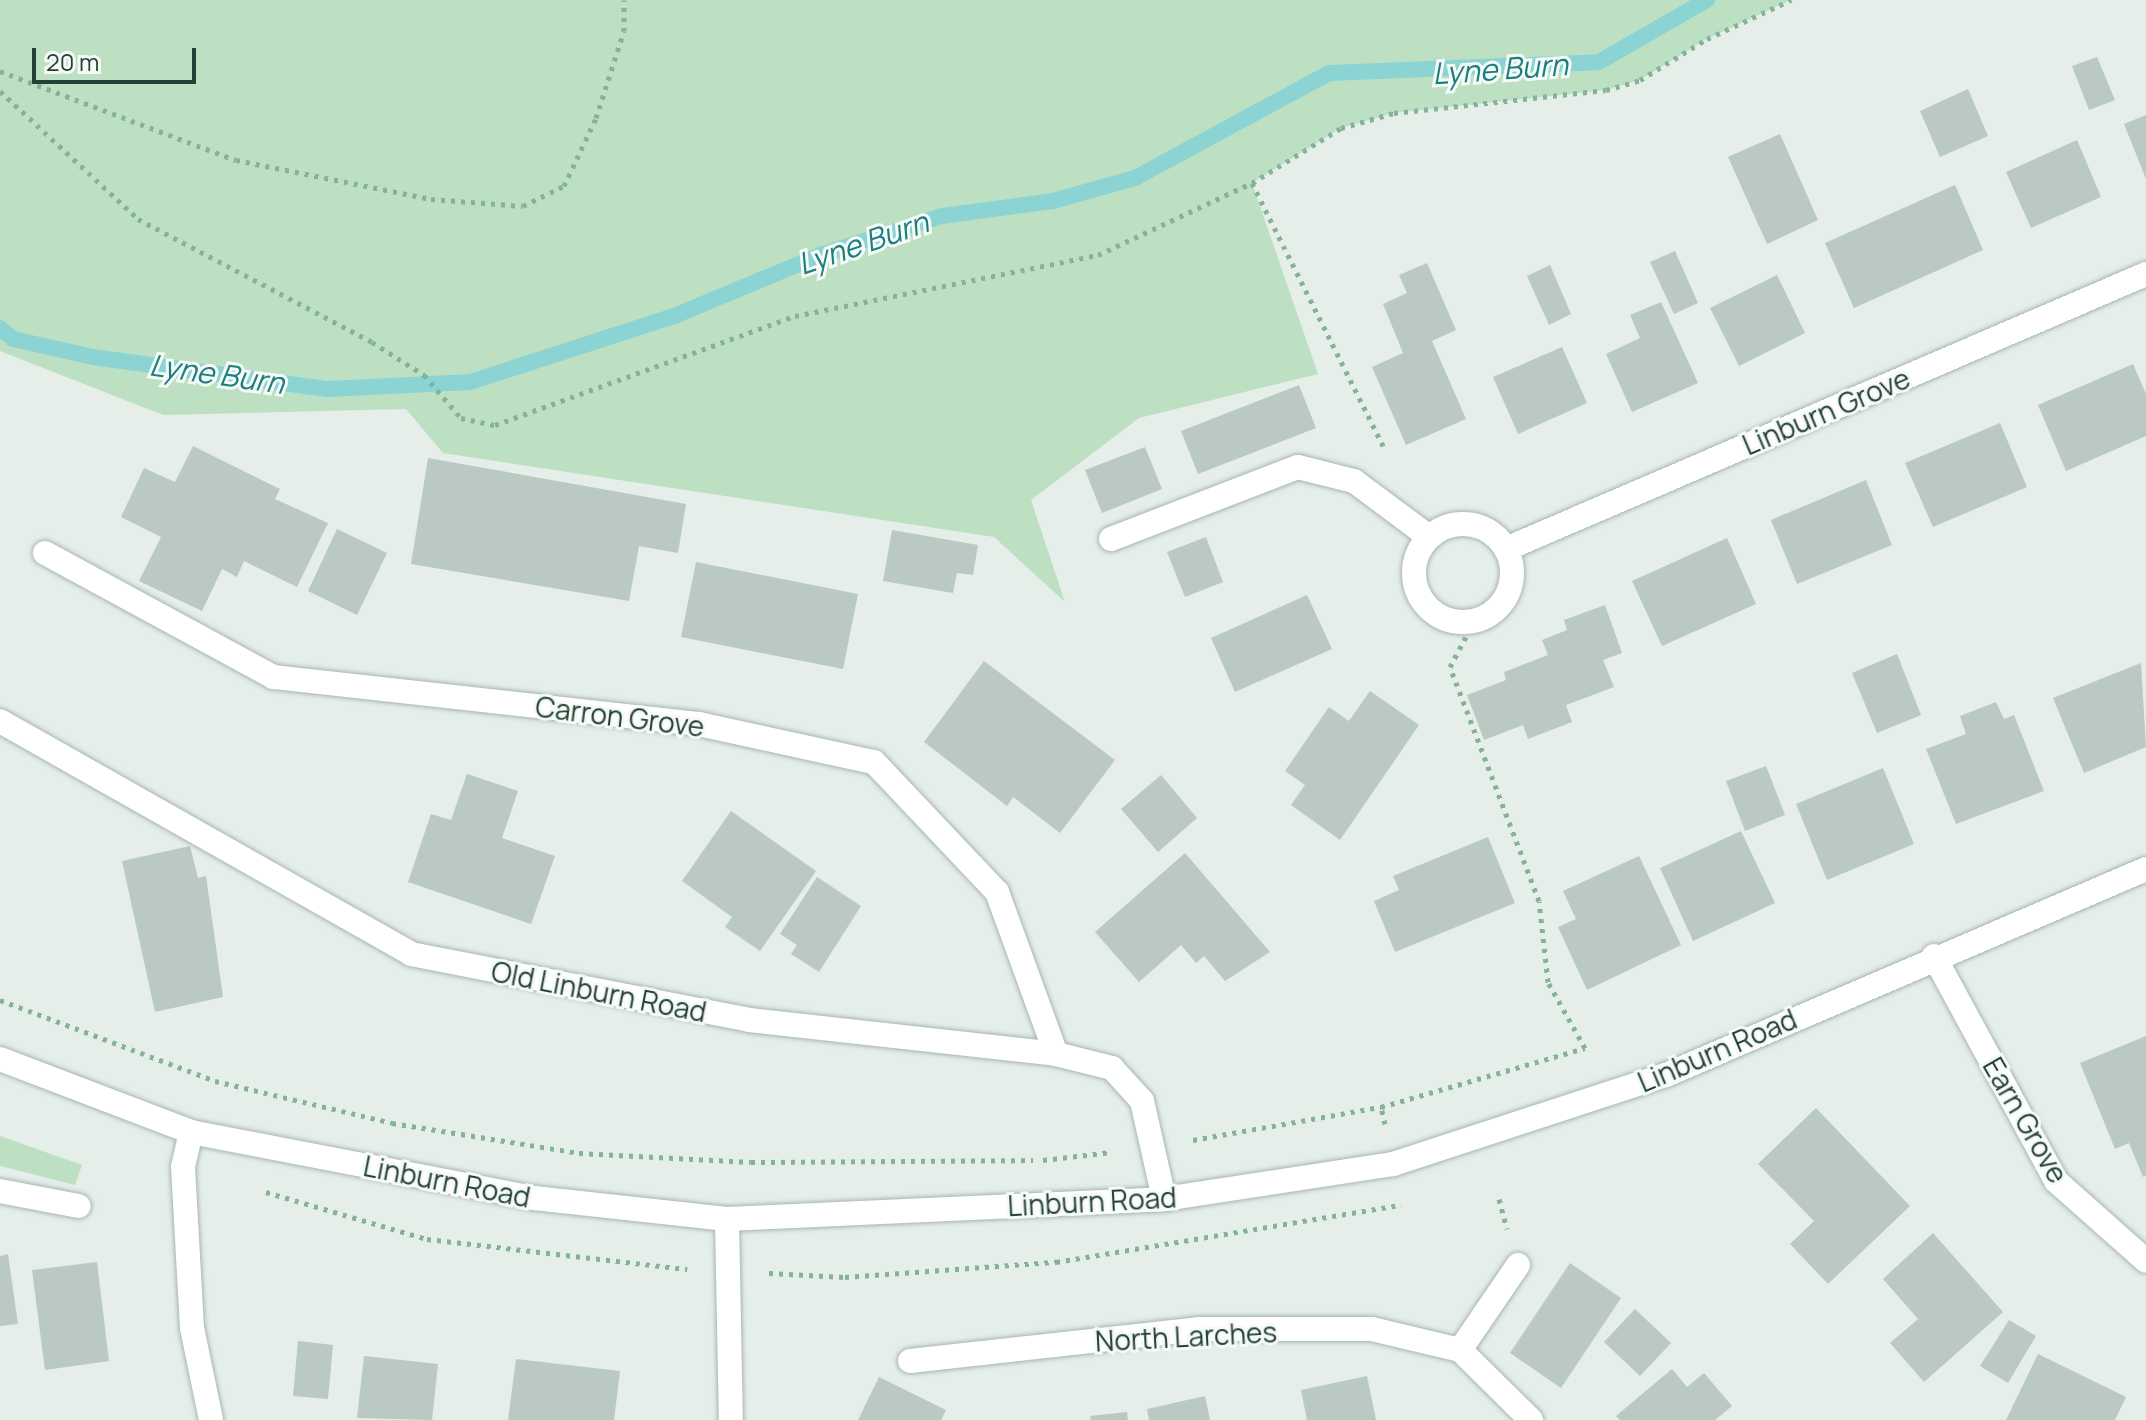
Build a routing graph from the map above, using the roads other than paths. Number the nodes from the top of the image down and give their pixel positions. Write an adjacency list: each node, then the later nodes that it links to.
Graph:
1 (2146, 274): 4 (street, Linburn Grove)
2 (1429, 537): 3 (street); 4 (street); 4 (street)
3 (1111, 539)
4 (1506, 549)
5 (45, 553): 9 (street, Carron Grove)
6 (0, 721): 9 (street, Old Linburn Road)
7 (2146, 869): 8 (street, Linburn Road)
8 (1934, 956): 13 (street, Linburn Road); 16 (street, Earn Grove)
9 (1056, 1054): 13 (street, Old Linburn Road)
10 (0, 1059): 11 (street, Linburn Road)
11 (191, 1132): 15 (street, Linburn Road); 20 (street)
12 (0, 1191): 14 (street)
13 (1164, 1199): 15 (street, Linburn Road)
14 (79, 1206)
15 (727, 1219): 21 (street)
16 (2146, 1261)
17 (1518, 1265): 18 (street)
18 (1460, 1350): 19 (street, North Larches); 22 (street)
19 (910, 1361)
20 (211, 1420)
21 (731, 1420)
22 (1531, 1420)

